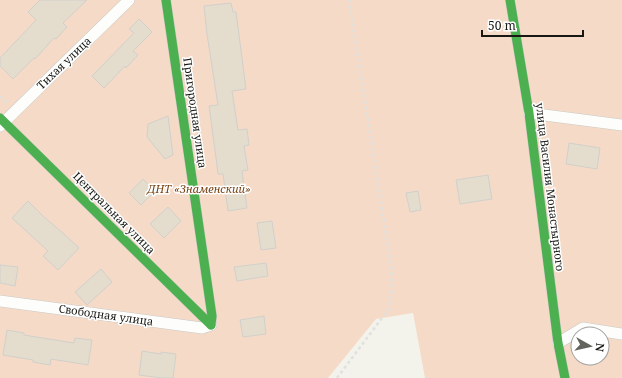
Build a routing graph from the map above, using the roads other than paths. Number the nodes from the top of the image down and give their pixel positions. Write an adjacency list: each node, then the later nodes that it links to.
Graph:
1 (129, 0): 5 (street, Тихая улица)
2 (166, 0): 8 (street, Пригородная улица)
3 (510, 0): 4 (street, улица Василия Монастырного)
4 (529, 113): 6 (street); 10 (street, улица Василия Монастырного)
5 (1, 122): 8 (street, Центральная улица)
6 (622, 125)
7 (0, 301): 8 (street, Свободная улица)
8 (211, 325)
9 (622, 334): 10 (street)
10 (558, 343): 11 (street, улица Василия Монастырного)
11 (565, 378)

